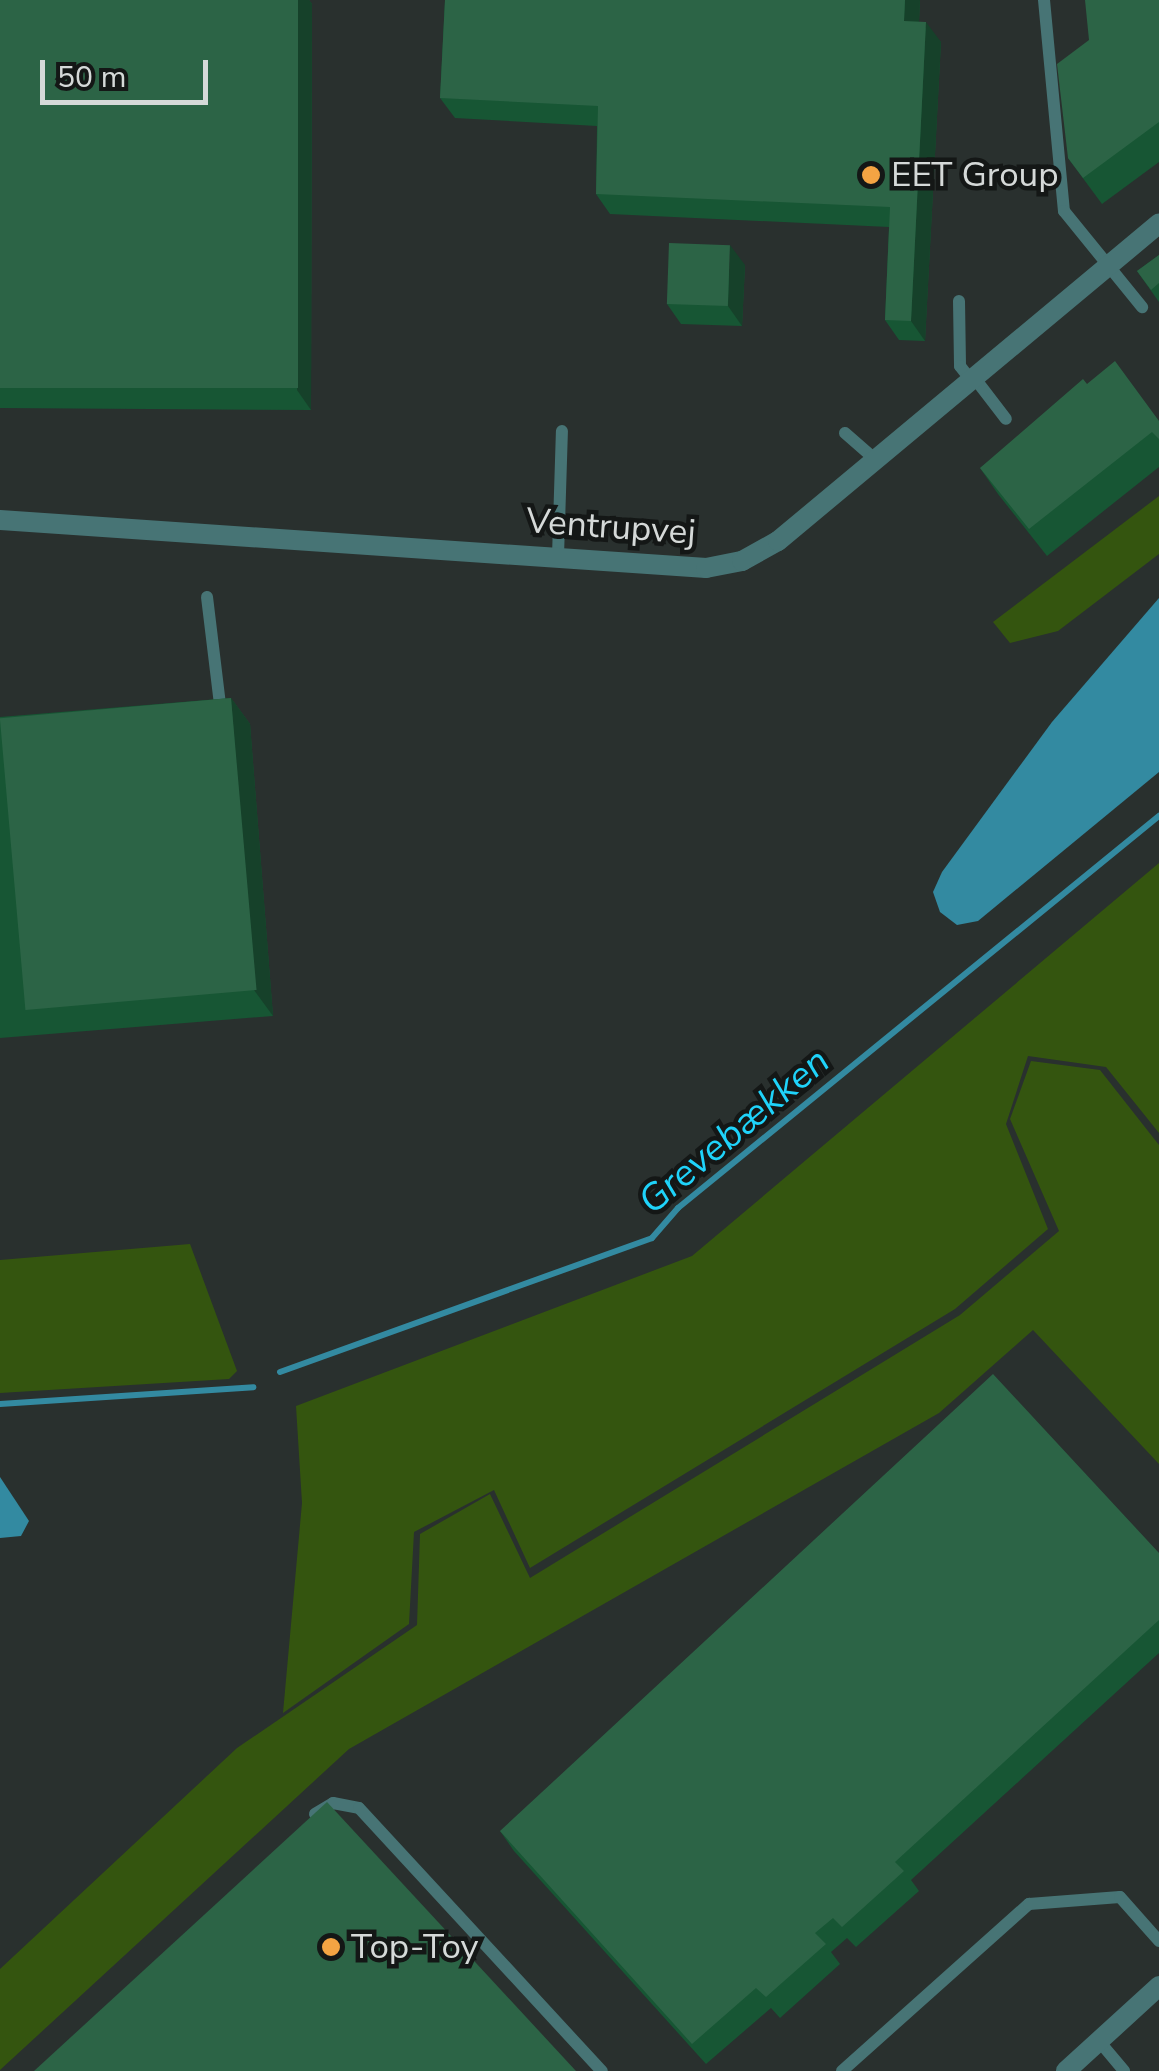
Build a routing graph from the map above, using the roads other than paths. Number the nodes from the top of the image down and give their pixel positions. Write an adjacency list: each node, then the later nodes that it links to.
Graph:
1 (1044, 0): 3 (lane)
2 (1159, 224): 3 (street, Ventrupvej)
3 (1106, 265): 5 (lane); 6 (street, Ventrupvej)
4 (959, 301): 6 (lane)
5 (1142, 307)
6 (971, 378): 7 (lane); 10 (street, Ventrupvej)
7 (1006, 419)
8 (562, 430): 12 (lane)
9 (845, 433): 10 (lane)
10 (876, 460): 12 (street, Ventrupvej)
11 (0, 520): 12 (street, Ventrupvej)
12 (558, 556)
13 (207, 596): 14 (lane)
14 (221, 717)
15 (304, 1824): 19 (lane)
16 (1159, 1941): 20 (lane)
17 (1159, 1986): 18 (street)
18 (1099, 2041): 21 (street); 22 (lane)
19 (602, 2071)
20 (842, 2071)
21 (1066, 2071)
22 (1124, 2071)

